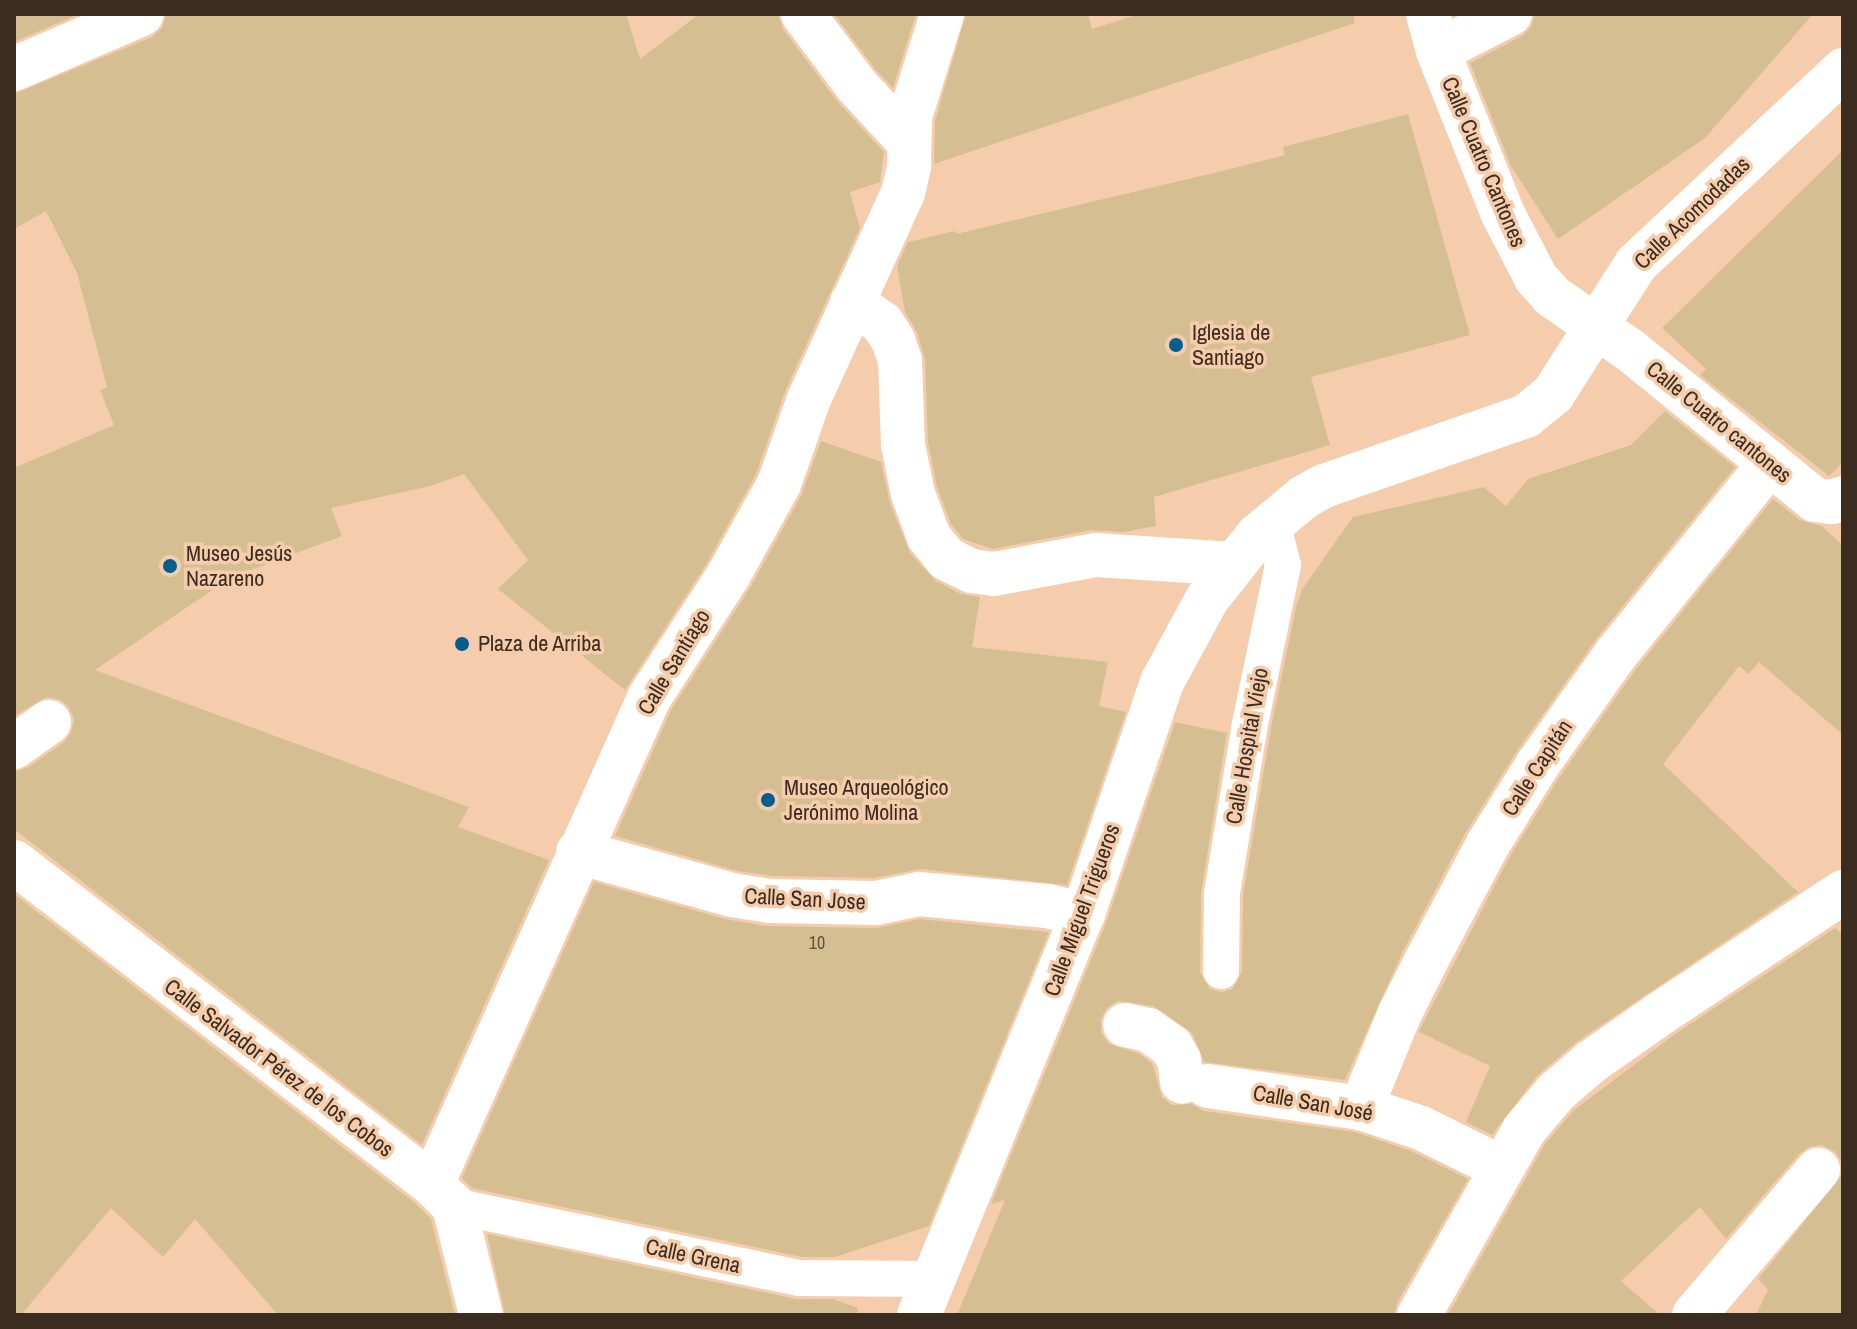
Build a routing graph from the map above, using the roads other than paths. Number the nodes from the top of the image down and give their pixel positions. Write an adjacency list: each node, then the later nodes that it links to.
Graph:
1 (142, 14): 6 (street)
2 (803, 14): 8 (street)
3 (942, 14): 8 (street, Calle Santiago)
4 (1510, 14): 5 (street)
5 (1433, 33): 10 (street, Calle Cuatro Cantones)
6 (14, 69)
7 (1843, 70): 10 (street, Calle Acomodadas)
8 (907, 140): 9 (street, Calle Santiago)
9 (852, 302): 14 (street); 17 (street, Calle Santiago)
10 (1599, 326): 11 (street, Calle Cuatro cantones); 13 (street, Calle Acomodadas)
11 (1770, 463): 12 (street, Calle Cuatro cantones); 23 (street, Calle Capitán)
12 (1843, 498)
13 (1272, 523): 14 (street, Calle Miguel Trigueros); 21 (lane, Calle Hospital Viejo)
14 (1234, 564): 20 (street, Calle Miguel Trigueros)
15 (49, 722): 16 (street)
16 (14, 747)
17 (578, 852): 20 (street, Calle San Jose); 26 (street, Calle Santiago)
18 (15, 866): 26 (street, Calle Salvador Pérez de los Cobos)
19 (1843, 892): 24 (street)
20 (1083, 914): 27 (street, Calle Miguel Trigueros)
21 (1221, 971)
22 (1125, 1025): 23 (street, Calle San José)
23 (1361, 1108): 24 (street, Calle San José)
24 (1502, 1168): 29 (street)
25 (1818, 1170): 30 (street)
26 (443, 1195): 27 (lane, Calle Grena); 28 (street)
27 (927, 1297)
28 (481, 1315)
29 (1419, 1315)
30 (1694, 1315)

